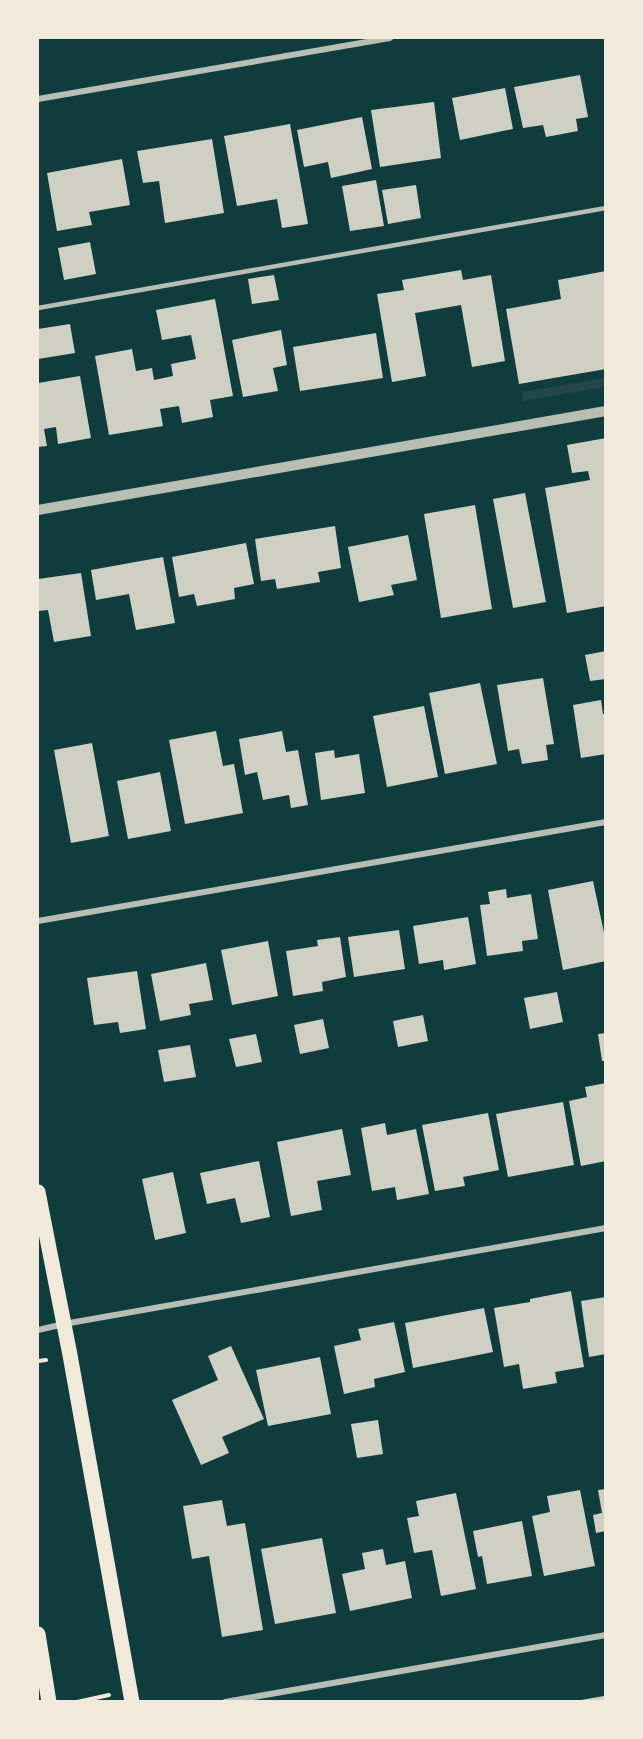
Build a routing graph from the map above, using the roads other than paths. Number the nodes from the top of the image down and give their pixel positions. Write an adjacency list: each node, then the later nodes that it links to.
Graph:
1 (390, 38): 2 (street)
2 (38, 99)
3 (606, 208): 4 (lane)
4 (38, 308)
5 (606, 411): 6 (street)
6 (38, 510)
7 (606, 822): 8 (street)
8 (38, 921)
9 (38, 1192): 11 (main road)
10 (606, 1228): 11 (street)
11 (64, 1324): 12 (street); 16 (main road)
12 (38, 1330)
13 (38, 1634): 15 (main road)
14 (606, 1635): 17 (street)
15 (49, 1701)
16 (132, 1701)
17 (225, 1701)

